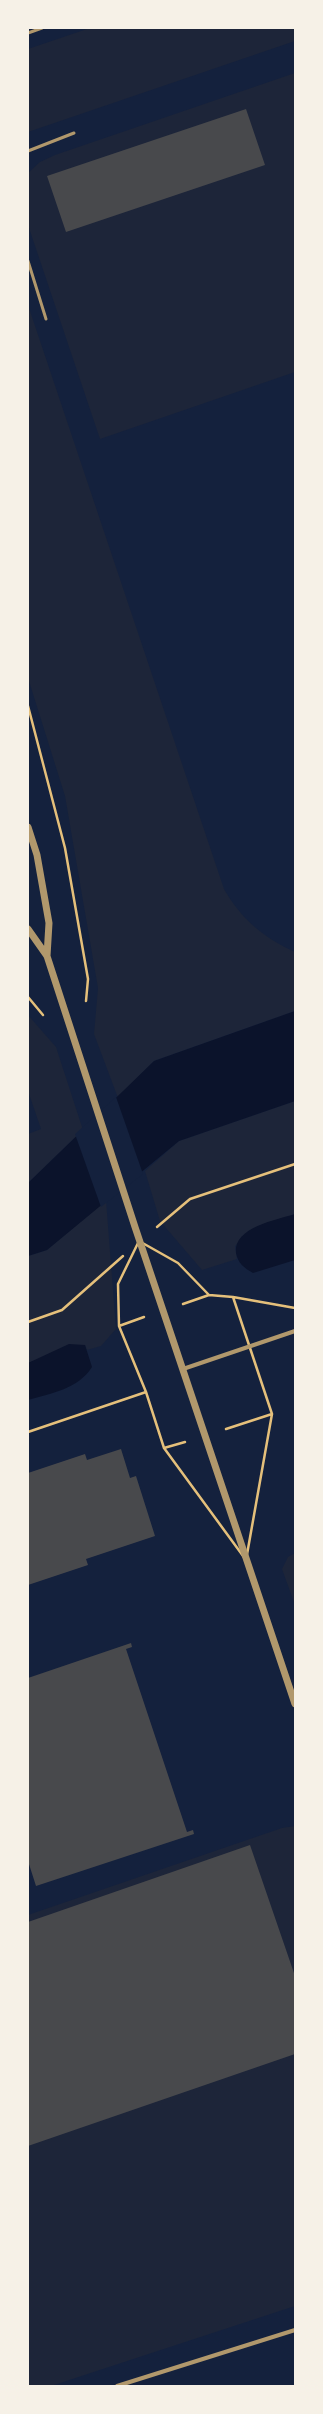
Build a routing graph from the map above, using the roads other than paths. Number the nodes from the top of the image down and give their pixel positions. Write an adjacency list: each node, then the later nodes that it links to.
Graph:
1 (42, 28): 2 (lane)
2 (28, 33)
3 (74, 134): 4 (lane)
4 (28, 151)
5 (28, 261): 6 (lane)
6 (46, 319)
7 (28, 827): 9 (street)
8 (28, 930): 9 (street)
9 (47, 956): 11 (street)
10 (295, 1331): 11 (street)
11 (183, 1369): 12 (street)
12 (295, 1704)
13 (295, 2330): 14 (street)
14 (117, 2386)

